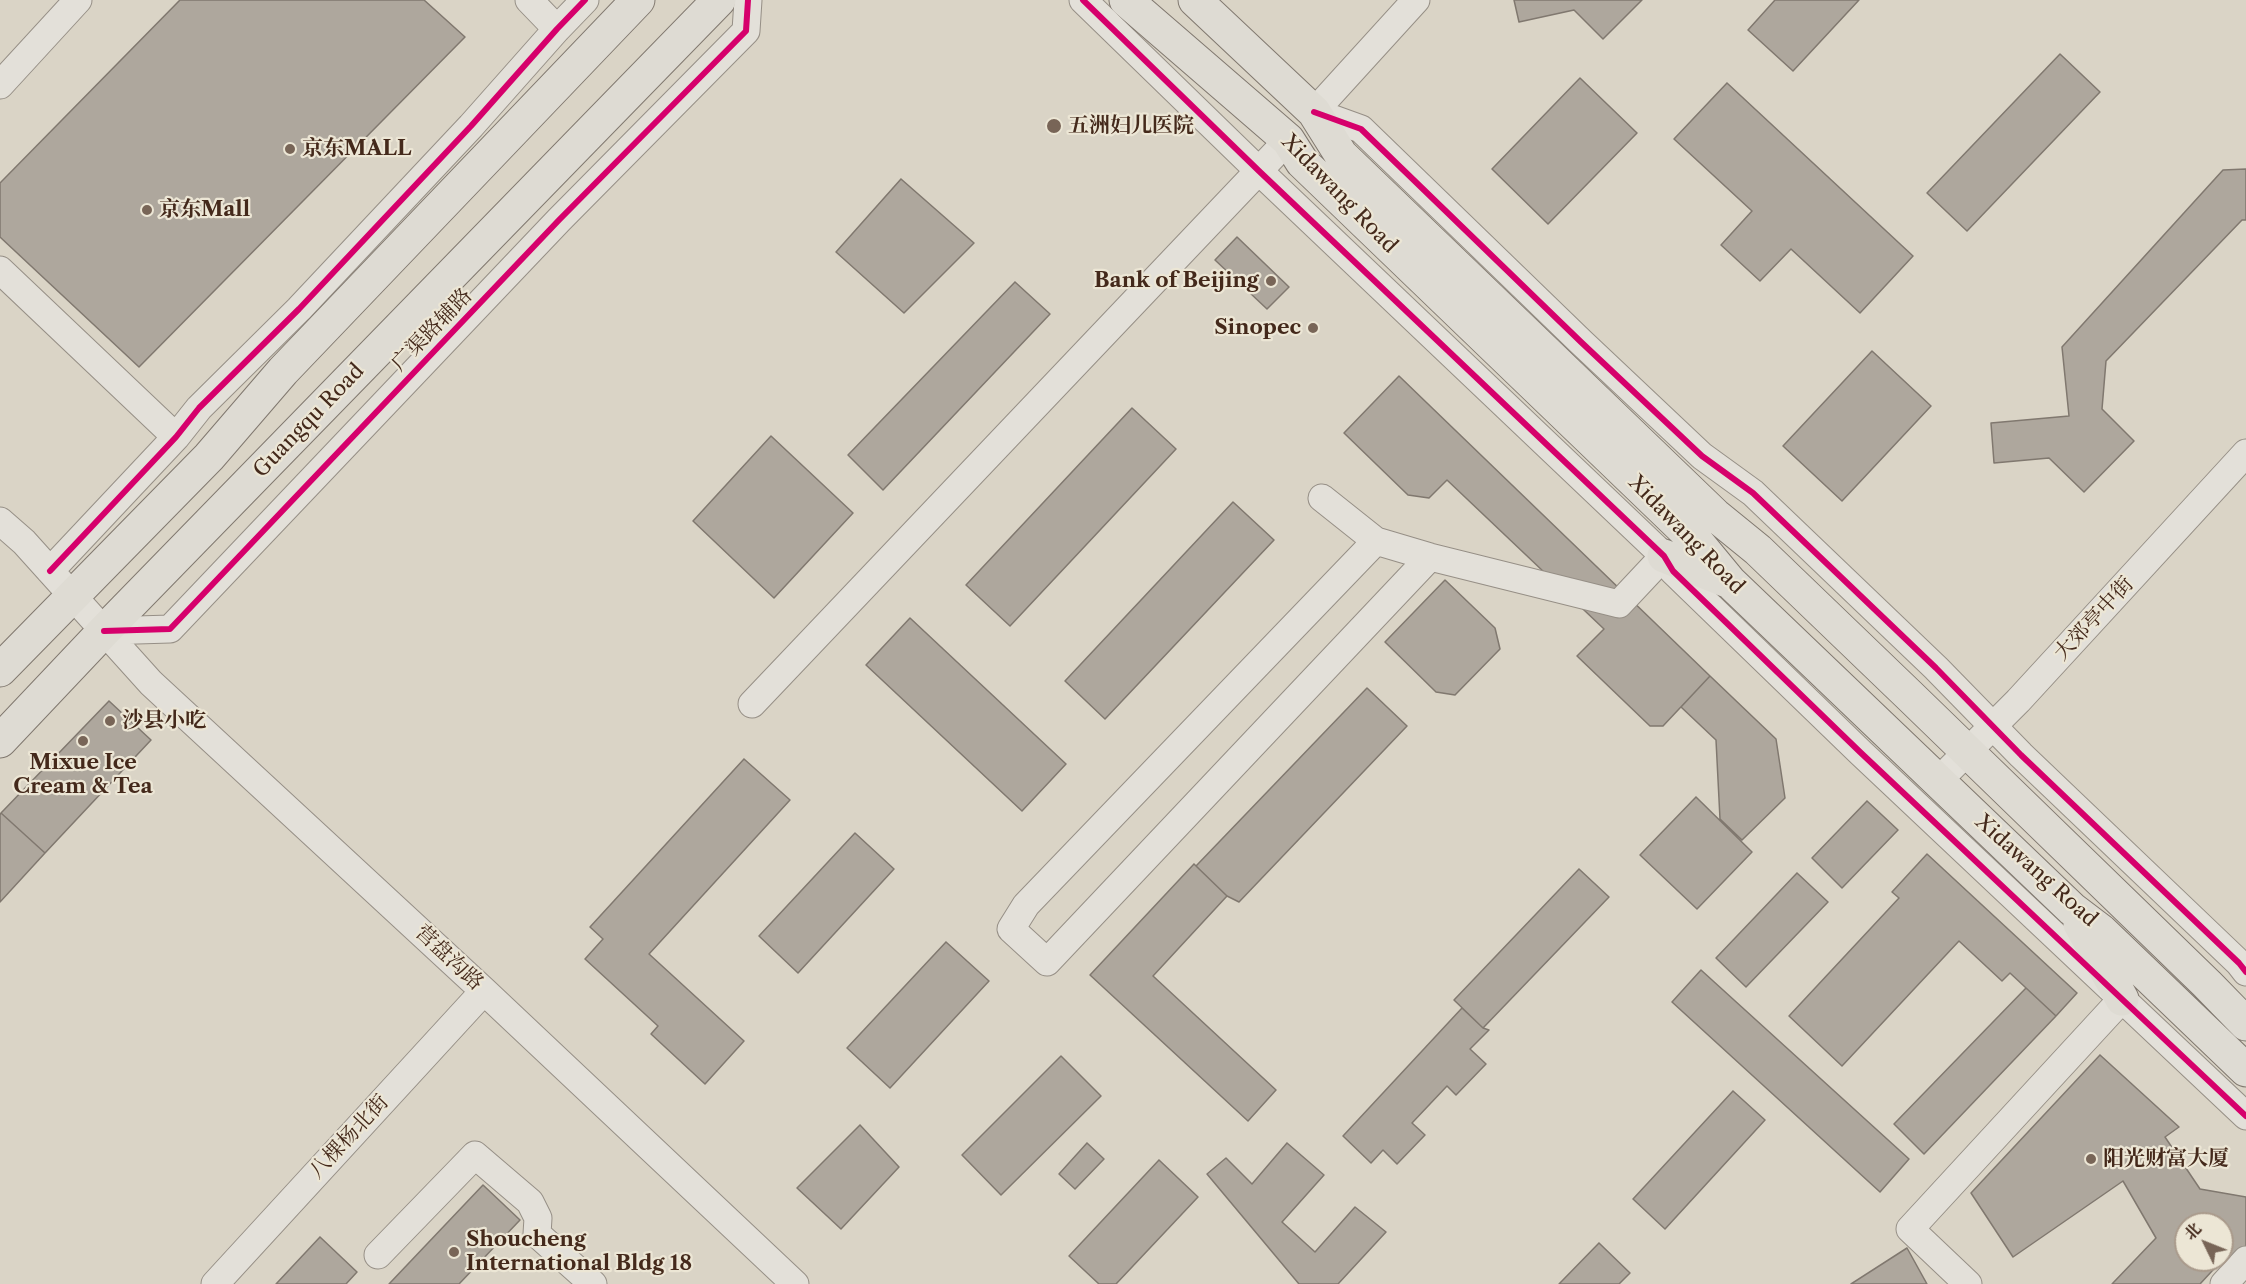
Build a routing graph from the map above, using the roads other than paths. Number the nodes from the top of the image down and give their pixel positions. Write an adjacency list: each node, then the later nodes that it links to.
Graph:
1 (78, 0): 12 (street)
2 (529, 0): 11 (street)
3 (585, 0): 11 (street)
4 (638, 0): 26 (main road)
5 (719, 0): 27 (main road, Guangqu Road)
6 (748, 0): 27 (street, 广渠路辅路)
7 (1083, 0): 15 (street)
8 (1126, 0): 14 (main road, Xidawang Road)
9 (1195, 0): 13 (main road, Xidawang Road)
10 (1416, 0): 13 (street)
11 (557, 29): 17 (street)
12 (0, 85)
13 (1314, 112): 30 (street); 32 (main road, Xidawang Road)
14 (1288, 140): 15 (street); 25 (main road, Xidawang Road)
15 (1259, 171): 22 (street); 29 (street)
16 (0, 270): 17 (street)
17 (176, 437): 24 (street)
18 (2246, 453): 30 (street, 大郊亭中街)
19 (1322, 498): 21 (street)
20 (0, 521): 24 (street, 营盘沟路)
21 (1376, 541): 23 (street); 23 (street)
22 (1664, 556): 23 (street); 25 (main road); 37 (street)
23 (1430, 557)
24 (50, 571): 26 (street, 营盘沟路)
25 (1730, 582): 33 (main road, Xidawang Road)
26 (72, 595): 27 (street, 营盘沟路); 28 (main road)
27 (104, 631): 31 (main road, Guangqu Road); 36 (street, 营盘沟路)
28 (0, 670)
29 (752, 704)
30 (1993, 727): 32 (street, 大郊亭中街); 35 (street)
31 (0, 741)
32 (1969, 752): 33 (street, 大郊亭中街); 38 (main road, Xidawang Road)
33 (1938, 781): 34 (main road, Xidawang Road)
34 (2072, 909): 37 (main road); 39 (main road, Xidawang Road)
35 (2246, 972)
36 (484, 991): 43 (street, 八棵杨北街); 45 (street, 营盘沟路)
37 (2122, 999): 40 (street); 46 (street)
38 (2246, 1024)
39 (2246, 1070)
40 (2246, 1116)
41 (378, 1255): 44 (street)
42 (2246, 1260): 47 (street)
43 (215, 1284)
44 (593, 1284)
45 (795, 1284)
46 (1968, 1284)
47 (2224, 1284)

